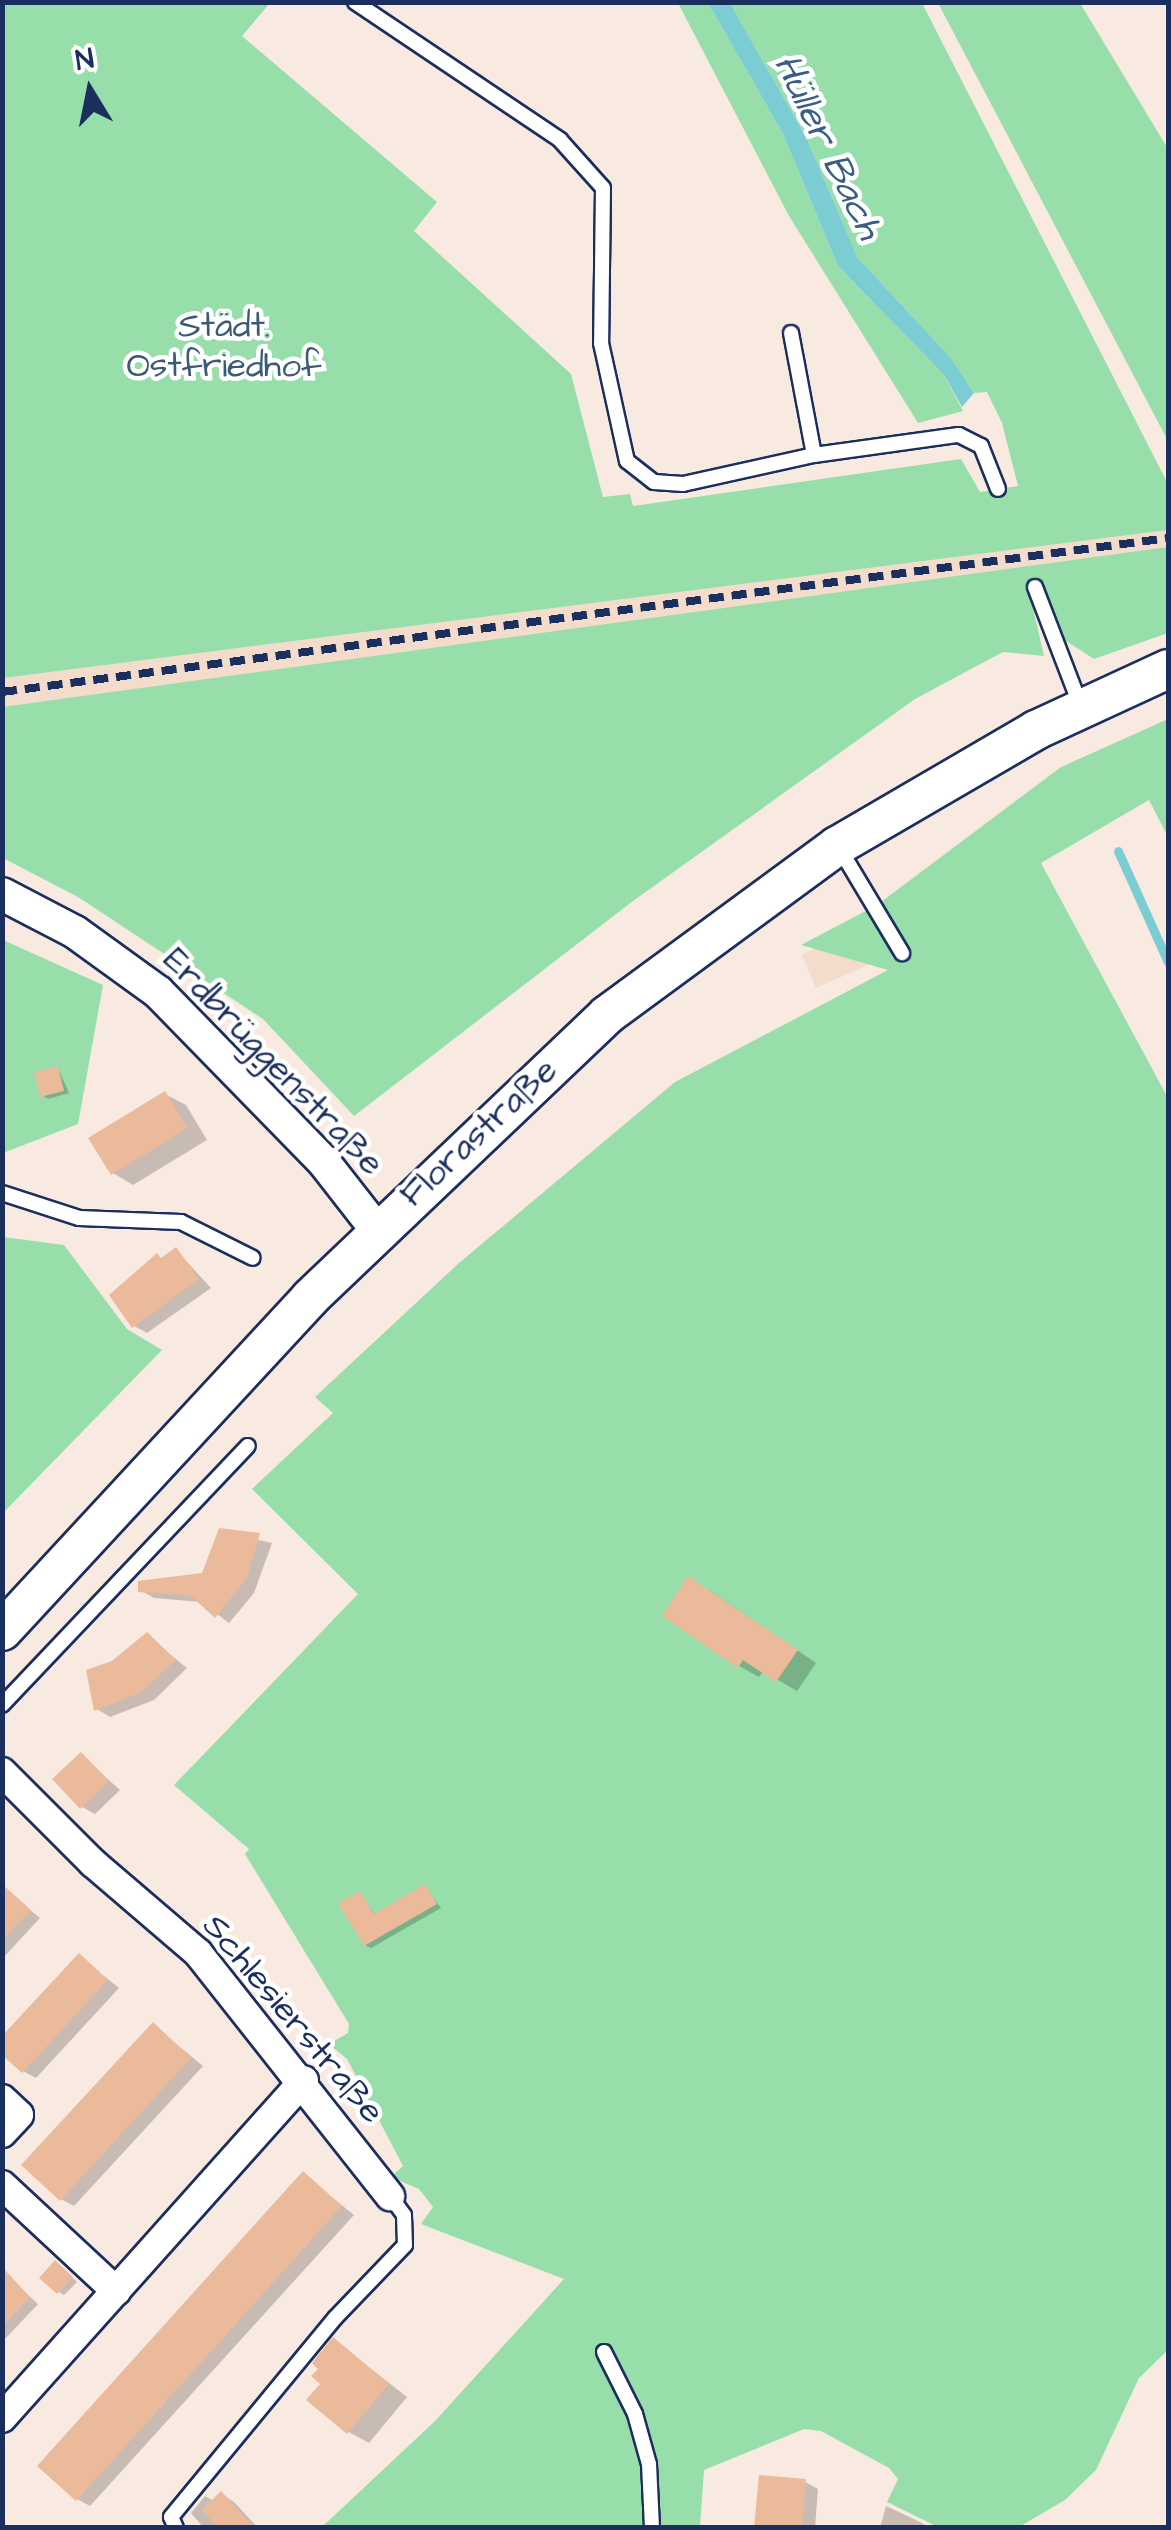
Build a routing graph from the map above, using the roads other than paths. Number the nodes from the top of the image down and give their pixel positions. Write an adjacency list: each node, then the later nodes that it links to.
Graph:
1 (355, 2): 3 (lane)
2 (791, 333): 3 (lane)
3 (814, 456): 4 (lane)
4 (998, 489)
5 (1035, 587): 7 (lane)
6 (1168, 669): 7 (main road, Florastraße)
7 (1082, 707): 8 (main road, Florastraße)
8 (837, 846): 10 (lane); 12 (main road, Florastraße)
9 (2, 894): 12 (street, Erdbrüggenstraße)
10 (902, 953)
11 (2, 1193): 13 (lane)
12 (377, 1230): 15 (main road, Florastraße)
13 (253, 1258)
14 (248, 1446): 16 (lane)
15 (2, 1631)
16 (2, 1705)
17 (2, 1772): 18 (street, Schlesierstraße)
18 (304, 2080): 22 (street, Schlesierstraße); 23 (street)
19 (2, 2100): 20 (street)
20 (2, 2132)
21 (2, 2185): 23 (street)
22 (390, 2196): 26 (lane)
23 (116, 2291): 25 (street)
24 (604, 2352): 27 (lane)
25 (2, 2418)
26 (176, 2528)
27 (652, 2528)

